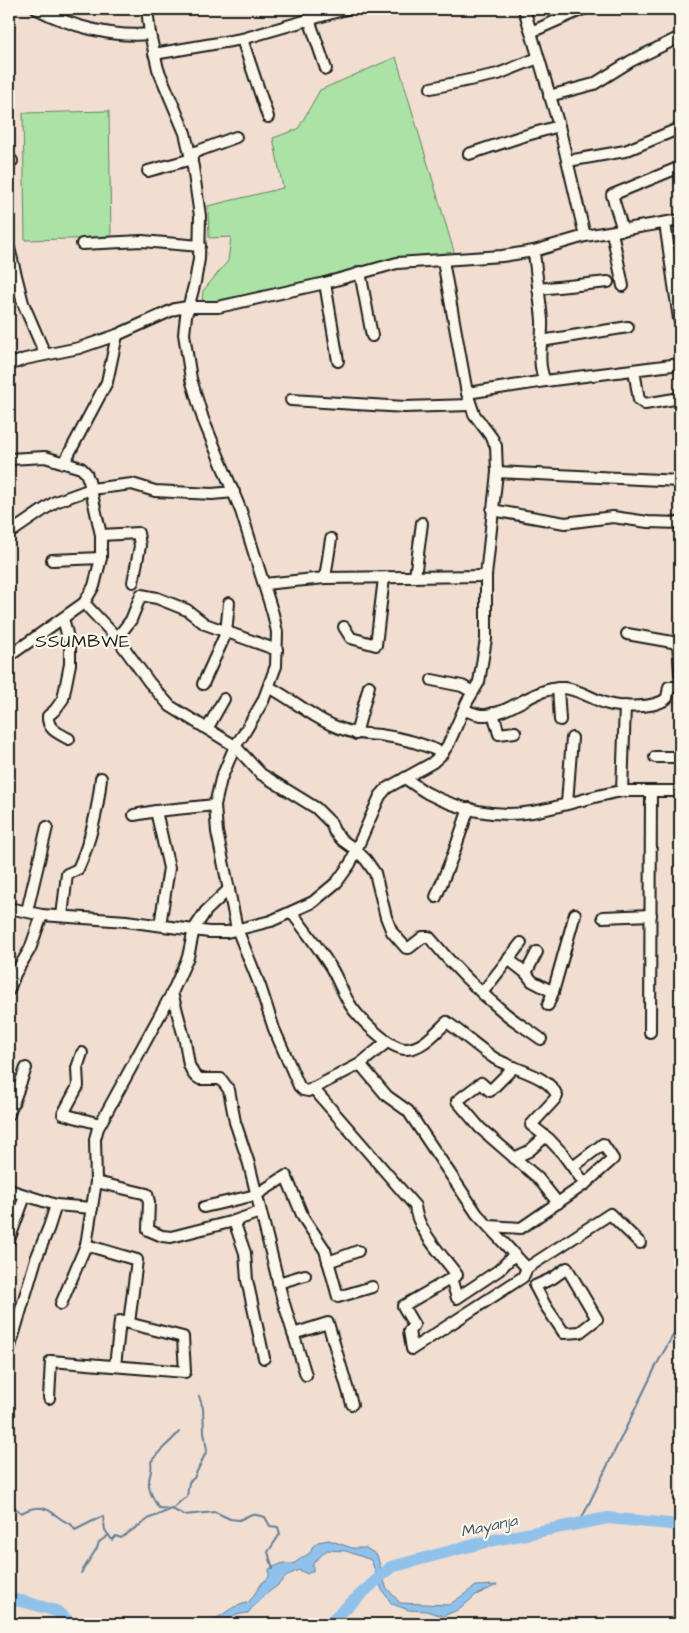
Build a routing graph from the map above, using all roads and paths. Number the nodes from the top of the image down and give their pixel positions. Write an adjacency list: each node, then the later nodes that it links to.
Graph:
1 (37, 9): 6 (street)
2 (148, 9): 9 (street)
3 (346, 9): 7 (street)
4 (524, 9): 8 (street)
5 (583, 9): 8 (street)
6 (52, 12): 9 (street)
7 (309, 19): 11 (street); 14 (street)
8 (531, 32): 13 (street)
9 (150, 34): 12 (street)
10 (680, 38): 16 (street)
11 (242, 39): 12 (street); 17 (street)
12 (154, 54): 22 (street)
13 (538, 58): 15 (street); 16 (street)
14 (326, 69)
15 (431, 88)
16 (549, 96): 18 (street)
17 (268, 117)
18 (559, 126): 21 (street); 23 (street)
19 (678, 129): 23 (street)
20 (236, 137): 22 (street)
21 (469, 154)
22 (191, 156): 25 (street); 31 (street)
23 (568, 161): 29 (street)
24 (680, 167): 28 (street)
25 (148, 171)
26 (680, 220): 27 (street)
27 (665, 223): 28 (street); 41 (street)
28 (618, 231): 29 (street); 38 (street)
29 (585, 236): 33 (street)
30 (82, 244): 31 (street)
31 (200, 246): 40 (street)
32 (9, 248): 46 (street)
33 (534, 251): 34 (street); 39 (street)
34 (443, 261): 35 (street); 52 (street)
35 (360, 272): 37 (street); 44 (street)
36 (608, 282): 39 (street)
37 (326, 283): 40 (street); 47 (street)
38 (623, 286)
39 (538, 289): 45 (street)
40 (188, 307): 43 (street); 61 (street)
41 (679, 319)
42 (628, 327): 45 (street)
43 (117, 335): 46 (street); 57 (street)
44 (372, 336)
45 (541, 341): 51 (street)
46 (45, 354): 49 (street)
47 (338, 361)
48 (680, 364): 50 (street)
49 (9, 365)
50 (634, 370): 51 (street); 53 (street)
51 (545, 381): 52 (street)
52 (467, 394): 55 (street)
53 (680, 398)
54 (291, 400): 55 (street)
55 (470, 405): 58 (street)
56 (9, 459): 57 (street)
57 (64, 463): 60 (street)
58 (497, 472): 59 (street); 62 (street)
59 (680, 481)
60 (91, 489): 61 (street); 65 (street); 66 (street)
61 (234, 492): 75 (street)
62 (492, 510): 64 (street); 70 (street)
63 (422, 523): 71 (street)
64 (680, 523)
65 (14, 530)
66 (101, 535): 68 (street); 74 (street)
67 (331, 539): 72 (street)
68 (101, 558): 69 (street); 76 (street)
69 (52, 560)
70 (486, 576): 71 (street); 92 (street)
71 (415, 577): 73 (street)
72 (325, 578): 73 (street); 75 (street)
73 (384, 578): 79 (street)
74 (132, 582)
75 (264, 584): 83 (street)
76 (84, 604): 78 (street); 82 (street)
77 (229, 604): 80 (street)
78 (63, 618): 84 (street); 102 (street)
79 (344, 627)
80 (226, 633): 82 (street); 83 (street); 87 (street)
81 (627, 634): 85 (street)
82 (117, 638): 98 (street)
83 (277, 650): 89 (street)
84 (10, 654)
85 (680, 673)
86 (432, 680): 92 (street)
87 (203, 684)
88 (369, 686): 100 (street)
89 (269, 687): 100 (street); 103 (street)
90 (680, 687): 94 (street)
91 (558, 688): 94 (street); 96 (street); 97 (street)
92 (473, 692): 95 (street)
93 (224, 699): 98 (street)
94 (625, 706): 109 (street)
95 (464, 710): 96 (street); 104 (street)
96 (494, 713): 99 (street)
97 (560, 720)
98 (207, 729): 103 (street)
99 (515, 732)
100 (356, 734): 104 (street)
101 (572, 738): 112 (street)
102 (69, 739)
103 (235, 746): 113 (street); 118 (street)
104 (443, 753): 108 (street)
105 (655, 757): 106 (street)
106 (680, 757)
107 (101, 778): 127 (street)
108 (405, 778): 114 (street); 118 (street)
109 (622, 791): 110 (street); 112 (street)
110 (651, 791): 111 (street); 125 (street)
111 (680, 791)
112 (566, 803): 114 (street)
113 (215, 805): 115 (street); 119 (street)
114 (469, 808): 120 (street)
115 (156, 811): 116 (street); 129 (street)
116 (134, 816)
117 (47, 827): 122 (street)
118 (356, 850): 123 (street); 139 (street)
119 (229, 889): 130 (street); 131 (street)
120 (436, 897)
121 (9, 908): 122 (street)
122 (27, 912): 126 (street)
123 (292, 913): 131 (street); 143 (street)
124 (575, 914): 137 (street)
125 (651, 914): 128 (street); 141 (street)
126 (42, 915): 127 (street); 136 (street)
127 (62, 916): 129 (street)
128 (603, 917)
129 (160, 925): 130 (street)
130 (194, 930): 131 (street); 138 (street)
131 (237, 930): 148 (street)
132 (521, 943): 134 (street)
133 (538, 952): 135 (street)
134 (508, 959): 135 (street); 139 (street)
135 (526, 973): 137 (street)
136 (9, 990)
137 (553, 992): 140 (street)
138 (172, 993): 150 (street); 157 (street)
139 (482, 993): 142 (street)
140 (548, 1005)
141 (650, 1032)
142 (541, 1038)
143 (388, 1042): 145 (street); 146 (street)
144 (82, 1053): 150 (street)
145 (360, 1064): 148 (street); 165 (street)
146 (514, 1067): 151 (street); 152 (street)
147 (26, 1068): 149 (street)
148 (313, 1088): 174 (street)
149 (9, 1114)
150 (100, 1124): 154 (street)
151 (545, 1137): 152 (street); 153 (street)
152 (514, 1158): 159 (street)
153 (573, 1167): 155 (street); 155 (street)
154 (96, 1182): 162 (street); 164 (street)
155 (586, 1184): 159 (street)
156 (9, 1190): 158 (street)
157 (256, 1195): 161 (street); 163 (street); 171 (street)
158 (25, 1196): 160 (street); 166 (street)
159 (558, 1203): 165 (street)
160 (56, 1205): 162 (street); 181 (street)
161 (204, 1207)
162 (92, 1208): 168 (street)
163 (260, 1212): 164 (street); 175 (street)
164 (234, 1221): 182 (street)
165 (489, 1226): 170 (street)
166 (9, 1240)
167 (640, 1243): 172 (street)
168 (86, 1245): 177 (street); 179 (street)
169 (358, 1251): 171 (street)
170 (515, 1254): 172 (street); 174 (street)
171 (328, 1262): 176 (street)
172 (527, 1268): 174 (street)
173 (305, 1275): 175 (street)
174 (451, 1278)
175 (278, 1283): 180 (street)
176 (372, 1287)
177 (61, 1304)
178 (557, 1321): 178 (street)
179 (129, 1323): 183 (street); 183 (street)
180 (293, 1334): 184 (street); 186 (street)
181 (9, 1350)
182 (264, 1358)
183 (115, 1366): 185 (street)
184 (306, 1375)
185 (49, 1398)
186 (352, 1404)

